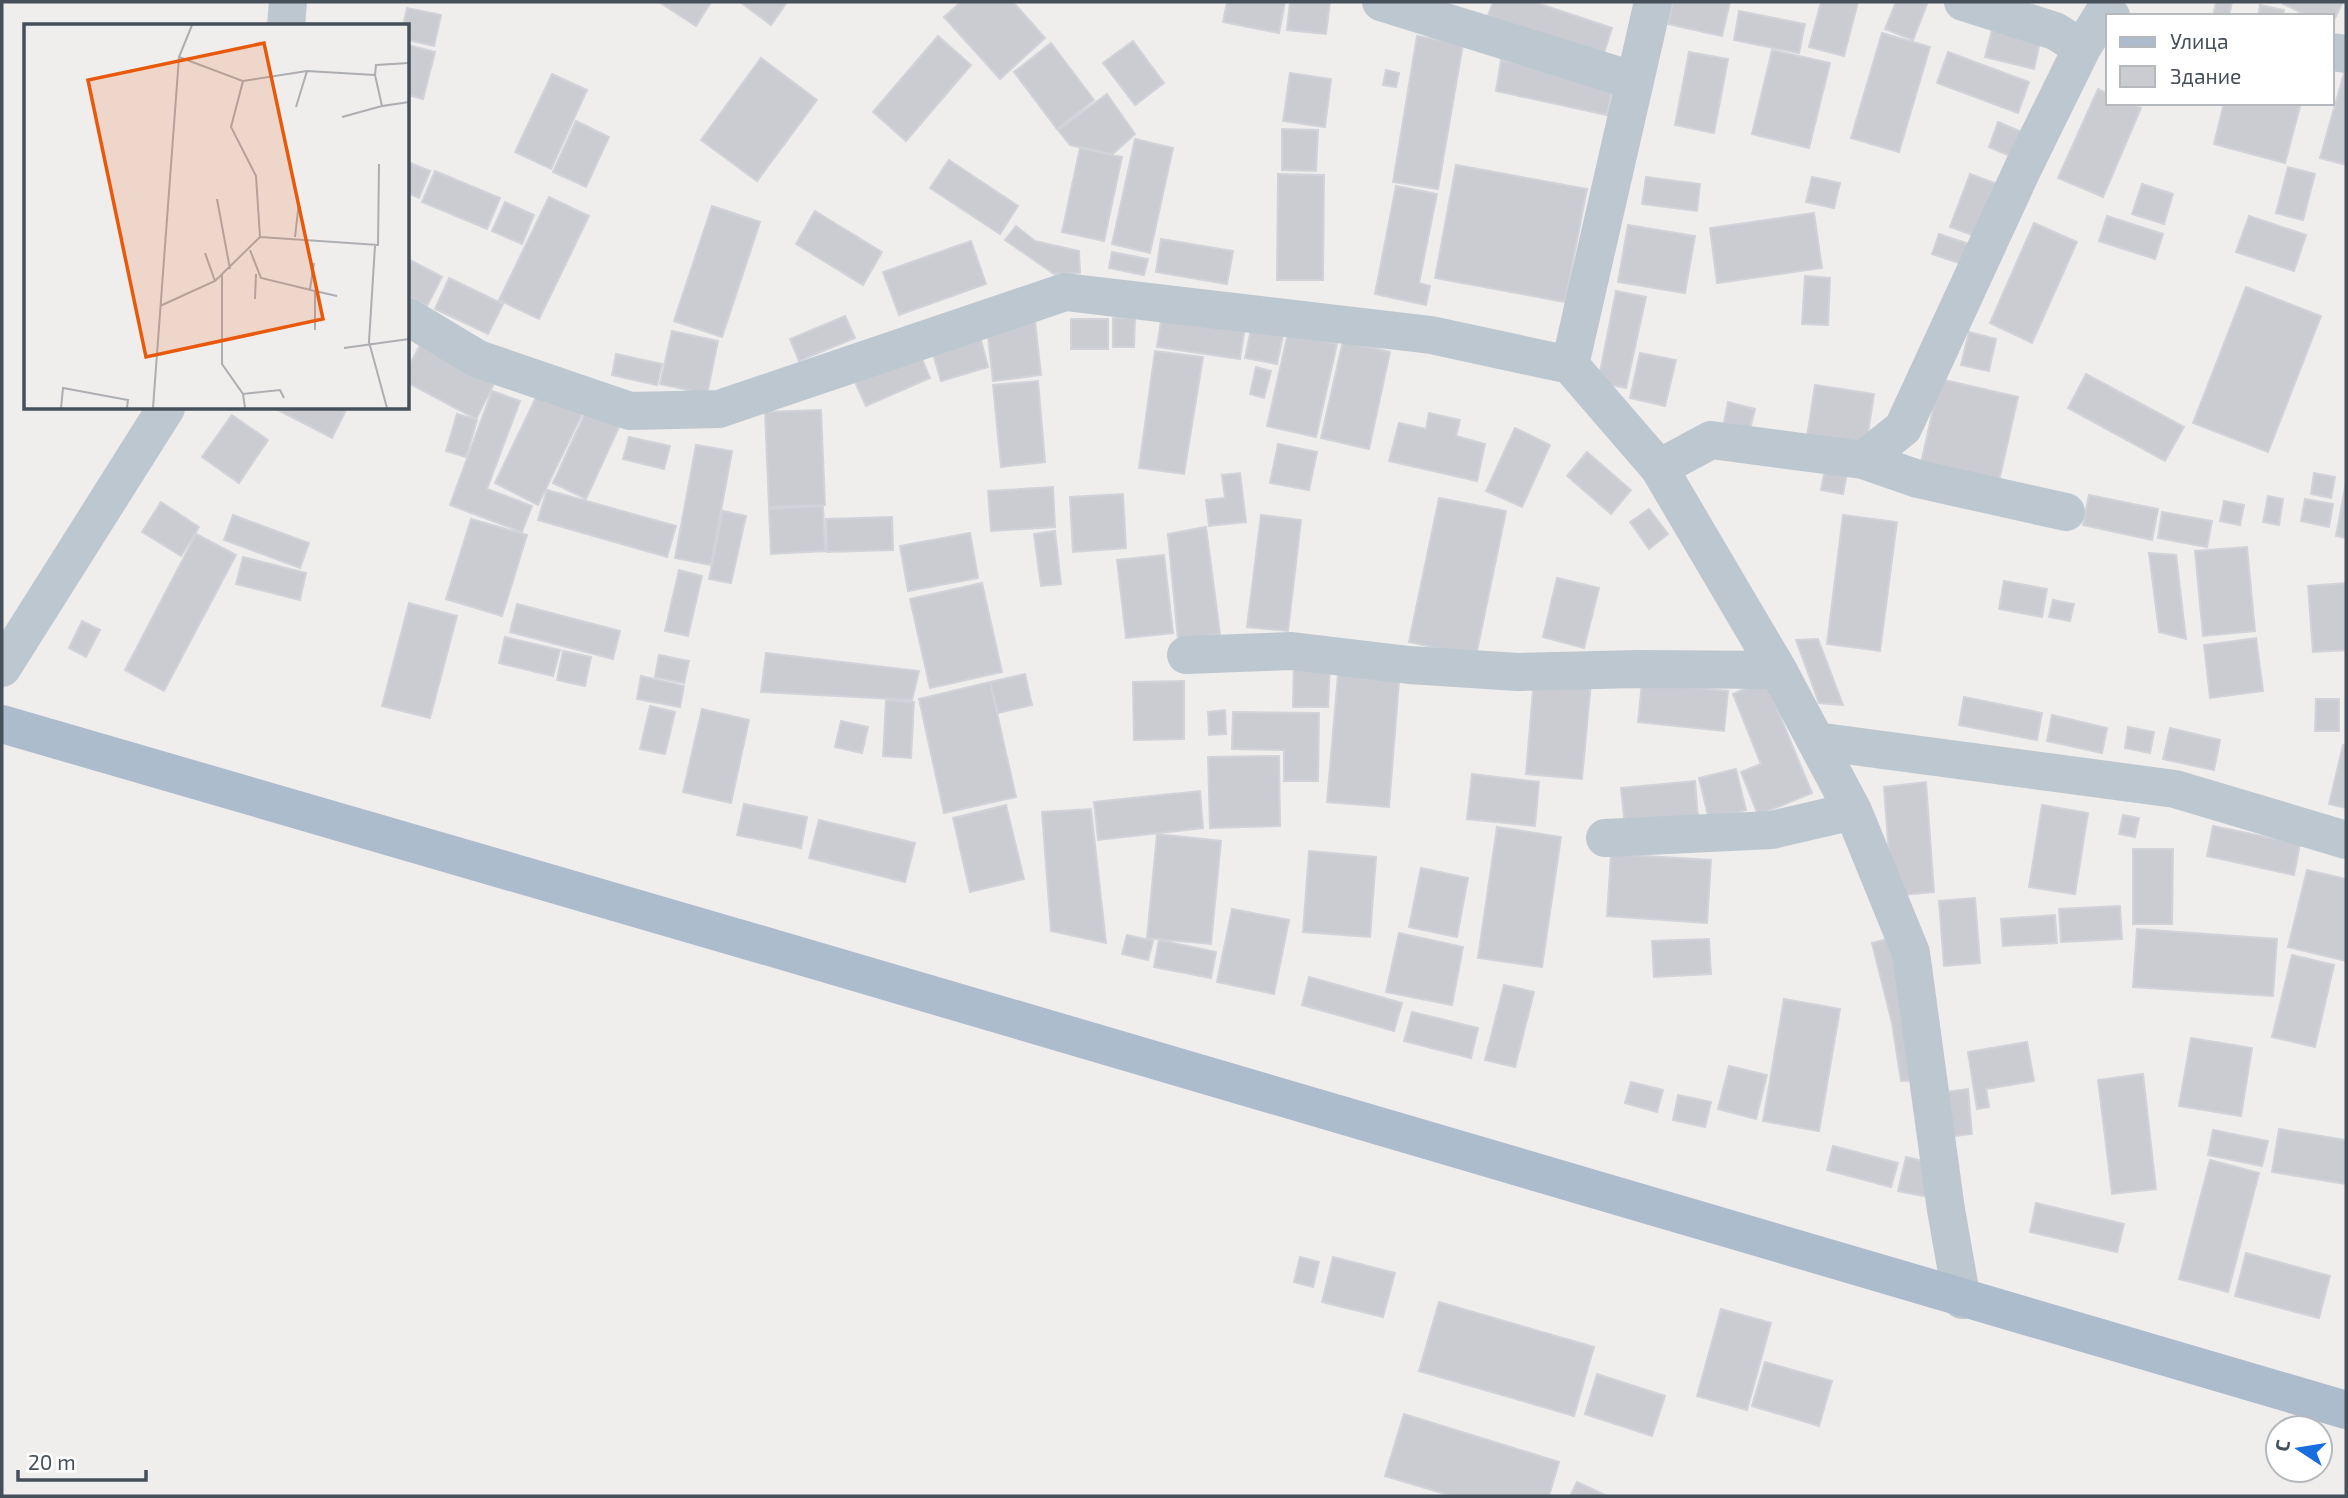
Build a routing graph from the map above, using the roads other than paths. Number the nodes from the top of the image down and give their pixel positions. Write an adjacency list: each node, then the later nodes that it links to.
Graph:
1 (288, 2): 6 (street)
2 (1381, 2): 8 (street)
3 (1653, 2): 8 (street)
4 (1963, 2): 7 (street)
5 (2108, 11): 7 (street)
6 (286, 24)
7 (2082, 48): 12 (street)
8 (1635, 81): 10 (street)
9 (410, 318): 10 (street)
10 (1570, 365): 13 (street)
11 (165, 410): 16 (street)
12 (1863, 460): 13 (street); 14 (street)
13 (1659, 468): 17 (street)
14 (2066, 512)
15 (1186, 655): 17 (street)
16 (2, 668)
17 (1778, 670): 19 (street)
18 (2, 724): 23 (main road)
19 (1816, 741): 20 (street); 22 (street)
20 (1853, 811): 21 (street); 23 (street)
21 (1605, 838)
22 (2346, 840)
23 (1962, 1300): 24 (main road)
24 (2346, 1410)

